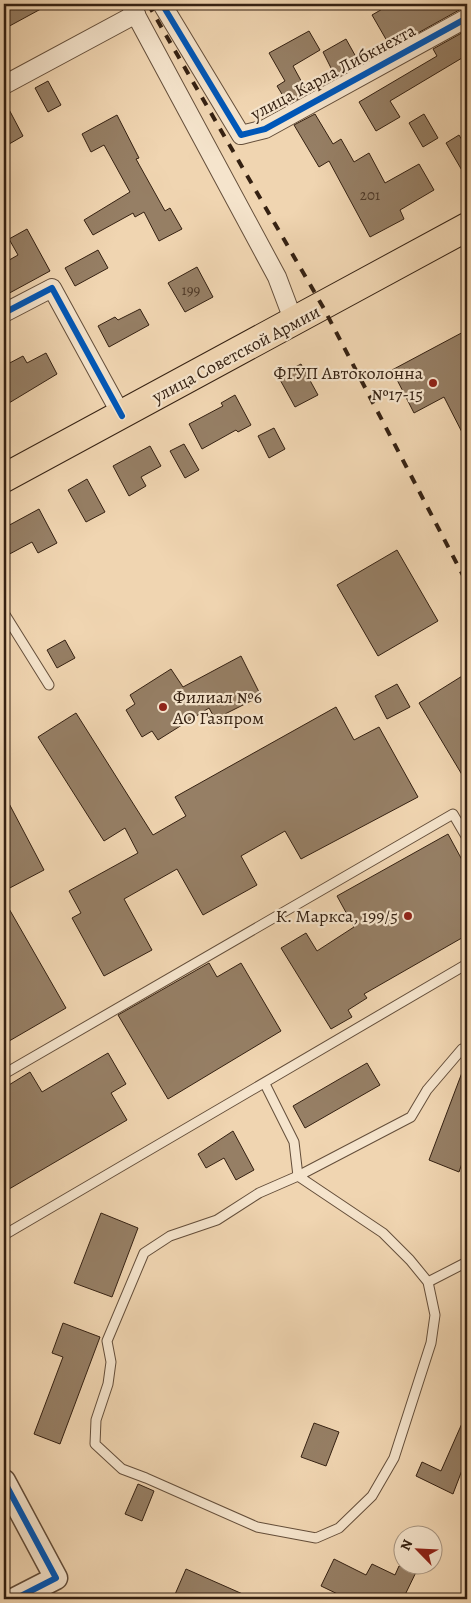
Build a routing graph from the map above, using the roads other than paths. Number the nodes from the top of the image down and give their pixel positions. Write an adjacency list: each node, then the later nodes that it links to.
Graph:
1 (162, 4): 3 (street, улица Карла Либкнехта)
2 (133, 9): 4 (street); 7 (street)
3 (467, 18)
4 (4, 85)
5 (467, 228): 7 (main road, улица Советской Армии)
6 (4, 313): 8 (street)
7 (294, 322): 8 (main road, улица Советской Армии)
8 (122, 416): 9 (main road, улица Советской Армии)
9 (4, 478)
10 (4, 613): 11 (lane)
11 (49, 686)
12 (467, 838): 15 (lane)
13 (467, 964): 16 (lane)
14 (467, 1048): 17 (lane)
15 (4, 1074)
16 (265, 1084): 17 (lane); 18 (lane)
17 (298, 1176): 20 (lane); 20 (lane)
18 (4, 1235)
19 (467, 1262): 20 (lane)
20 (428, 1282)
21 (4, 1481): 22 (street)
22 (16, 1599)

